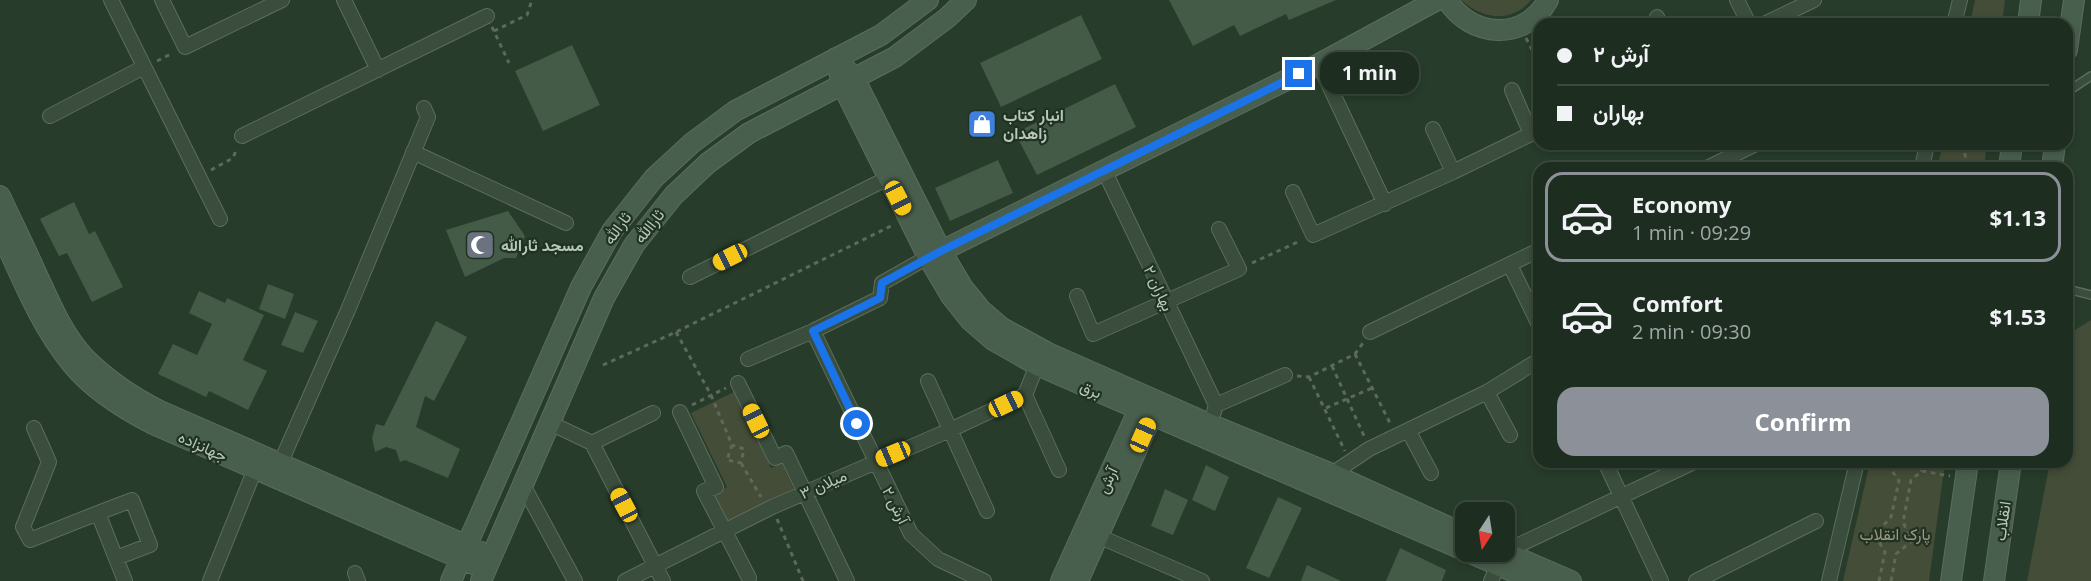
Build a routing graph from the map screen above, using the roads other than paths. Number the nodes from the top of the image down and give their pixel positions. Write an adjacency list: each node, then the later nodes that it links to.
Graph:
1 (111, 0): 26 (street)
2 (162, 0): 15 (street)
3 (282, 0): 15 (street)
4 (344, 0): 27 (street)
5 (928, 0): 24 (street, ثارالله)
6 (966, 0): 29 (street, ثاراالله)
7 (1437, 0): 25 (street)
8 (1447, 0): 17 (street)
9 (1548, 0): 18 (street)
10 (1737, 0): 19 (street)
11 (1814, 0): 20 (street)
12 (1960, 0): 21 (street)
13 (2031, 0): 22 (street)
14 (2073, 0): 23 (street)
15 (258, 5)
16 (487, 16): 27 (street)
17 (1533, 18)
18 (1533, 18)
19 (1746, 18)
20 (1776, 18)
21 (1956, 18)
22 (2029, 18)
23 (2071, 18)
24 (836, 58): 29 (street); 100 (street, ثارالله)
25 (1319, 64): 39 (street); 44 (street)
26 (144, 67): 33 (street); 45 (street)
27 (378, 70): 35 (street)
28 (2091, 76): 30 (lane)
29 (848, 81): 41 (street, برق); 50 (street, برق); 72 (street, ثاراالله)
30 (2073, 88)
31 (1512, 90): 40 (street)
32 (424, 108): 37 (street)
33 (50, 116)
34 (1433, 129): 40 (street)
35 (242, 136)
36 (1744, 150): 38 (street)
37 (413, 152): 46 (street); 87 (street)
38 (1719, 162)
39 (1104, 170): 50 (street); 56 (street, بهاران ۲)
40 (1453, 172): 44 (street)
41 (888, 178): 50 (street, برق); 52 (street)
42 (1293, 192): 44 (street)
43 (0, 196): 87 (street, جهانزاده)
44 (1385, 204)
45 (220, 219)
46 (566, 223)
47 (1219, 229): 56 (street)
48 (0, 230): 84 (street, جهانزاده)
49 (1533, 253): 51 (street)
50 (934, 254): 58 (street); 62 (street, برق); 69 (street, برق)
51 (1510, 265): 57 (street); 59 (street)
52 (690, 277)
53 (2073, 290): 54 (lane)
54 (2091, 295)
55 (1077, 296): 56 (street)
56 (1165, 301): 68 (street, بهاران ۲)
57 (1533, 312)
58 (813, 331): 60 (street); 79 (street, آرش ۲)
59 (1370, 332)
60 (748, 359)
61 (1533, 364): 66 (street)
62 (1037, 365): 67 (street); 69 (street, برق)
63 (1285, 375): 68 (street)
64 (928, 381): 75 (street)
65 (738, 383): 91 (street)
66 (1487, 392): 76 (street); 77 (street)
67 (1025, 395): 75 (street, میلان ۳); 85 (street)
68 (1216, 405): 73 (street)
69 (1148, 408): 73 (street, برق); 98 (street, آرش); 99 (street, برق); 116 (street, آرش)
70 (680, 412): 97 (street)
71 (653, 413): 78 (street)
72 (550, 423): 78 (street); 90 (street, ثاراالله)
73 (1209, 424): 89 (street, برق)
74 (34, 428): 94 (street)
75 (950, 430): 79 (street, میلان ۳); 93 (street)
76 (1402, 433): 88 (street); 89 (street)
77 (1509, 435)
78 (592, 443): 105 (street)
79 (875, 462): 91 (street, میلان ۳); 115 (street, آرش ۲)
80 (1608, 468): 92 (street)
81 (1681, 468): 92 (street)
82 (1856, 468): 123 (street)
83 (2010, 468): 125 (street, انقلاب)
84 (255, 469): 87 (street, جهانزاده); 109 (street)
85 (1059, 470)
86 (1967, 470): 124 (street)
87 (277, 471): 100 (street, جهانزاده)
88 (1431, 473)
89 (1332, 474): 96 (street, برق)
90 (523, 486): 106 (street, ثاراالله); 111 (street)
91 (806, 491): 97 (street, میلان ۳); 114 (street)
92 (1621, 496): 101 (street); 121 (street)
93 (987, 511)
94 (98, 513): 102 (street); 102 (street)
95 (1816, 521): 122 (street)
96 (1455, 530)
97 (725, 531): 105 (street, میلان ۳); 107 (street)
98 (1098, 536): 117 (street, آرش); 118 (street)
99 (1455, 546)
100 (464, 552): 106 (street, جهانزاده); 110 (street, ثارالله)
101 (1515, 552)
102 (116, 558): 108 (street)
103 (1503, 562): 119 (street, برق)
104 (1507, 562): 120 (street, برق)
105 (657, 566): 112 (street, میلان ۳); 113 (street)
106 (486, 569)
107 (749, 578)
108 (125, 581)
109 (210, 581)
110 (452, 581)
111 (575, 581)
112 (625, 581)
113 (663, 581)
114 (847, 581)
115 (984, 581)
116 (1061, 581)
117 (1078, 581)
118 (1202, 581)
119 (1535, 581)
120 (1571, 581)
121 (1661, 581)
122 (1696, 581)
123 (1829, 581)
124 (1951, 581)
125 (1994, 581)

